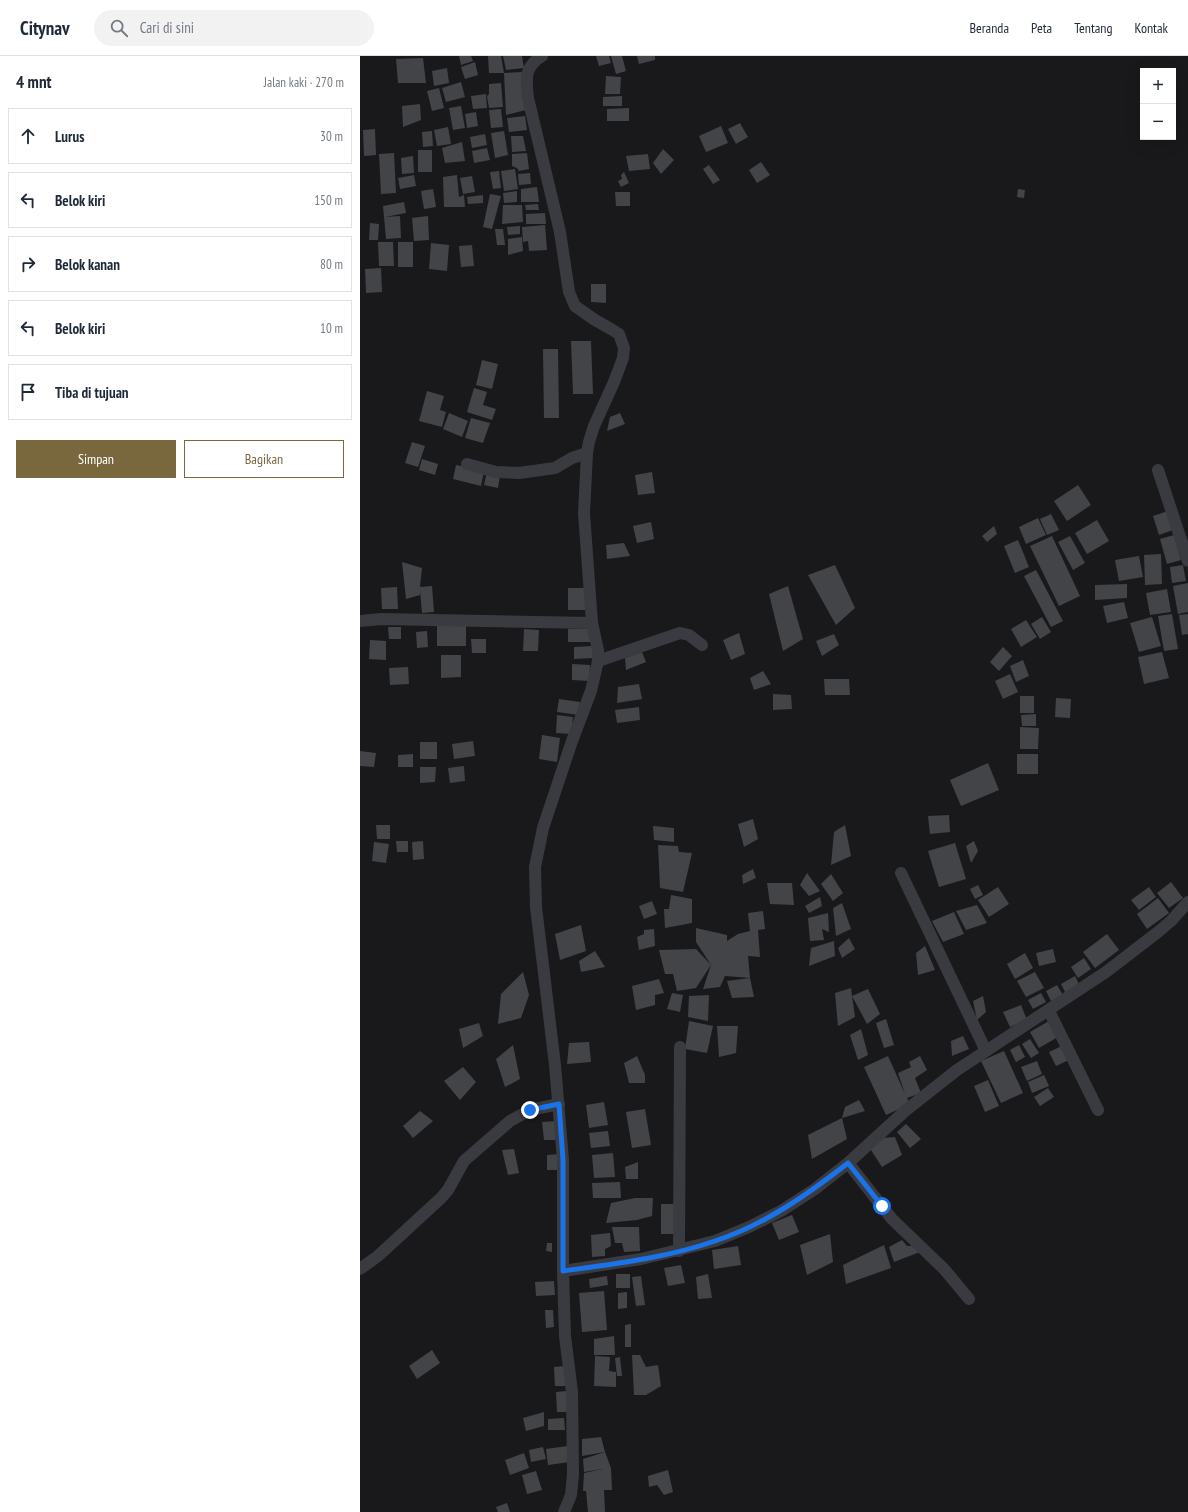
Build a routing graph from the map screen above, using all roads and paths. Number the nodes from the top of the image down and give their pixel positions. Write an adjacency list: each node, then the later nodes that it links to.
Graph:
1 (542, 56): 2 (street)
2 (587, 453): 3 (street); 7 (street)
3 (467, 464)
4 (1158, 470): 5 (street)
5 (1188, 561)
6 (360, 621): 7 (street)
7 (592, 623): 9 (street)
8 (702, 645): 9 (street)
9 (598, 662): 15 (street)
10 (901, 873): 14 (street)
11 (1188, 902): 12 (street)
12 (1049, 1011): 14 (street); 16 (street)
13 (680, 1047): 18 (street)
14 (986, 1051): 17 (street)
15 (559, 1104): 19 (street); 20 (street)
16 (1098, 1110)
17 (848, 1163): 18 (street); 21 (street)
18 (679, 1251): 20 (street)
19 (360, 1269)
20 (563, 1271): 22 (street)
21 (969, 1299)
22 (564, 1512)

